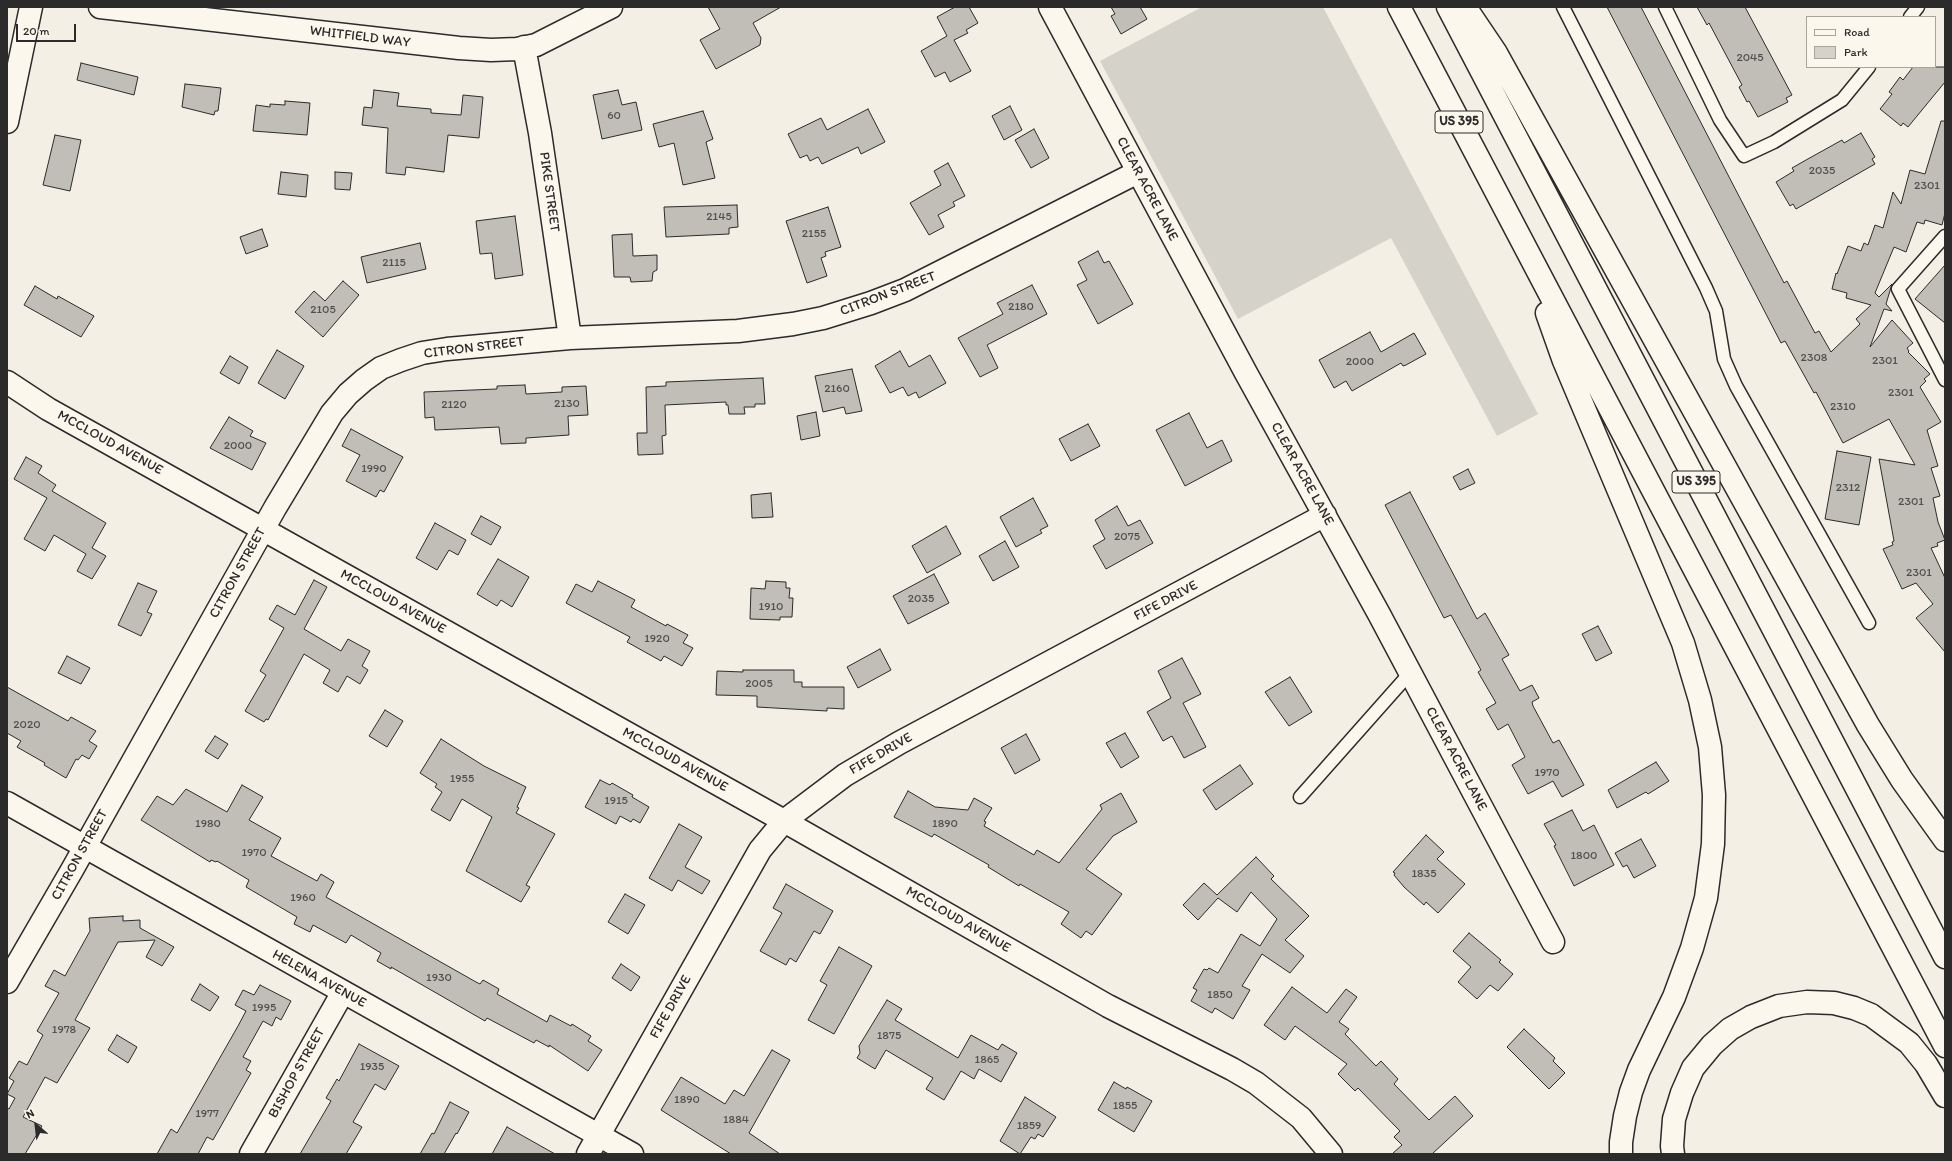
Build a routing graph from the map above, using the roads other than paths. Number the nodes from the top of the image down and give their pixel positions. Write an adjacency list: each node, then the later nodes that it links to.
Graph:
1 (31, 7): 14 (main road)
2 (100, 7): 12 (main road, WHITFIELD WAY)
3 (610, 7): 12 (main road, WHITFIELD WAY)
4 (1050, 7): 15 (main road, CLEAR ACRE LANE)
5 (1399, 7): 16 (main road, US 395)
6 (1448, 7): 31 (main road, US 395)
7 (1465, 7): 28 (main road)
8 (1563, 7): 23 (lane)
9 (1665, 7): 13 (lane)
10 (1918, 7): 11 (lane)
11 (1911, 16)
12 (524, 47): 18 (main road, PIKE STREET)
13 (1868, 68)
14 (7, 122)
15 (1138, 172): 18 (main road, CITRON STREET); 21 (main road, CLEAR ACRE LANE)
16 (1520, 236): 34 (main road, US 395); 40 (main road)
17 (1945, 236): 19 (lane)
18 (570, 338): 22 (main road, CITRON STREET)
19 (1945, 380)
20 (7, 382): 22 (main road, MCCLOUD AVENUE)
21 (1325, 515): 24 (main road, CLEAR ACRE LANE); 27 (main road, FIFE DRIVE)
22 (263, 529): 27 (main road, MCCLOUD AVENUE); 29 (main road, CITRON STREET)
23 (1869, 623)
24 (1410, 674): 25 (lane); 30 (main road, CLEAR ACRE LANE)
25 (1300, 797)
26 (7, 804): 29 (main road, HELENA AVENUE)
27 (784, 821): 36 (main road, FIFE DRIVE); 39 (main road, MCCLOUD AVENUE)
28 (1945, 840)
29 (85, 848): 32 (main road, CITRON STREET); 33 (main road, HELENA AVENUE)
30 (1553, 942)
31 (1945, 957)
32 (7, 982)
33 (343, 992): 36 (main road, HELENA AVENUE); 37 (main road, BISHOP STREET)
34 (1945, 1046)
35 (1945, 1096): 41 (main road)
36 (594, 1145): 38 (main road, HELENA AVENUE)
37 (251, 1154)
38 (632, 1154)
39 (1331, 1154)
40 (1621, 1154)
41 (1673, 1154)

